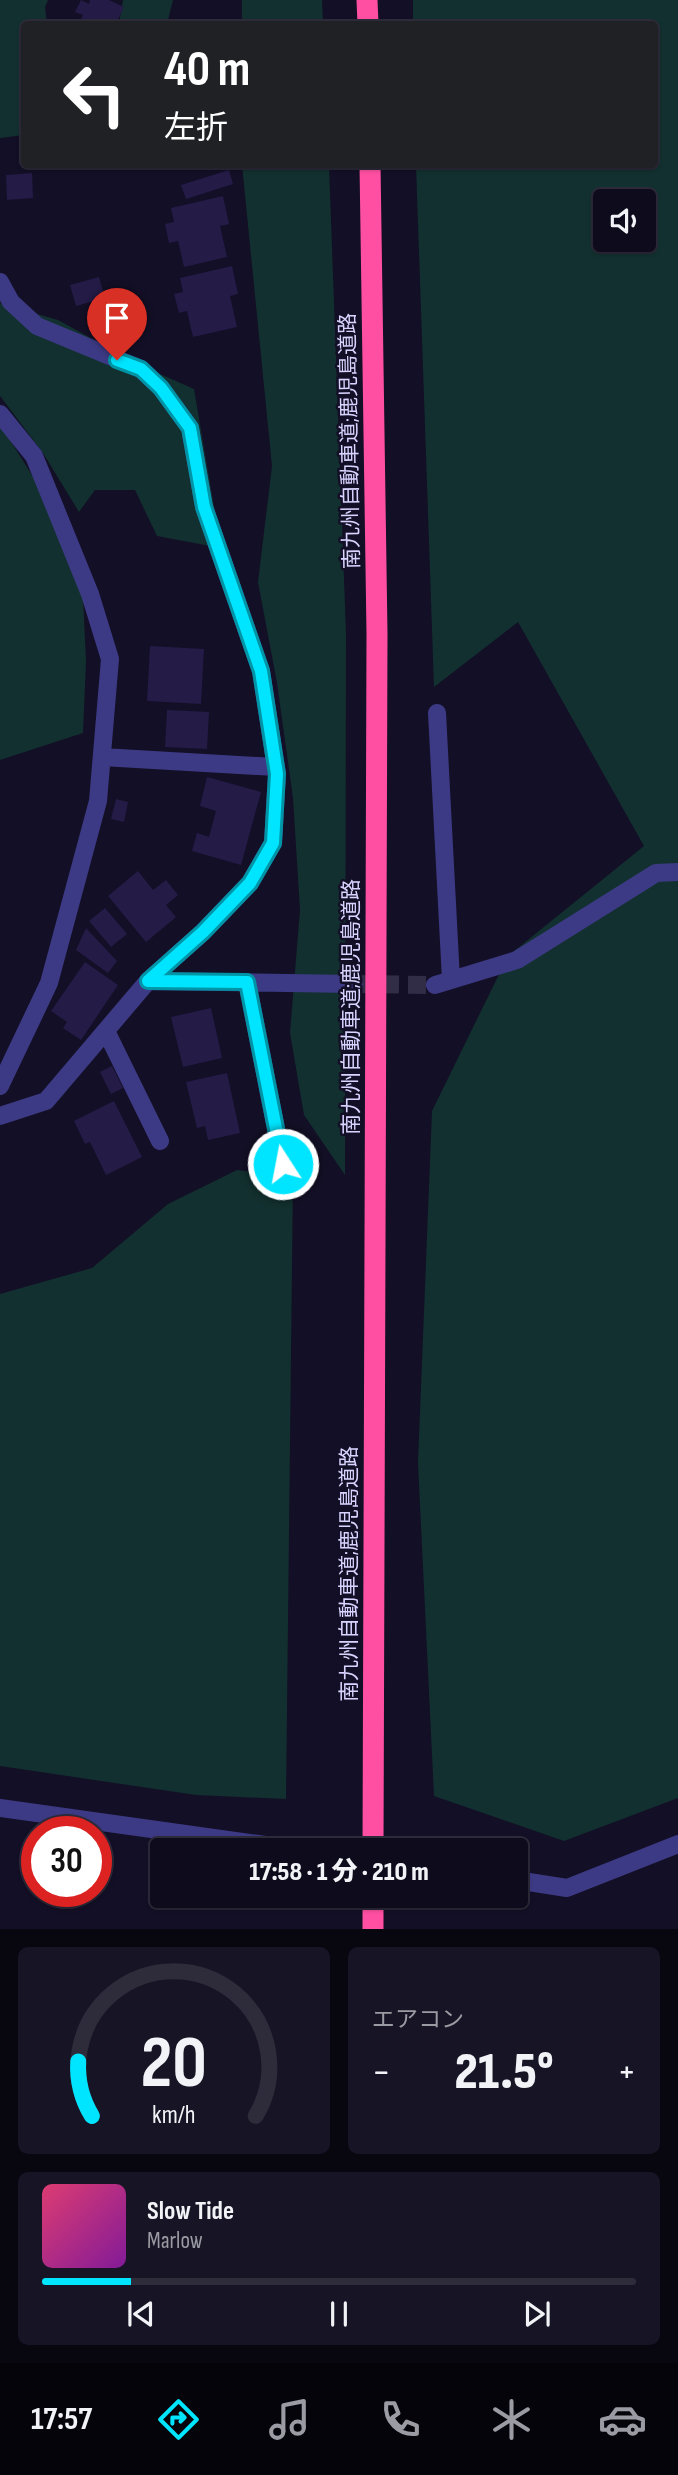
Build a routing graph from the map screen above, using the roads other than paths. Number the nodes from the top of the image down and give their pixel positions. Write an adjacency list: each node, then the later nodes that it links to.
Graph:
1 (367, 0): 2 (highway)
2 (368, 21)
3 (370, 168): 20 (highway, 南九州自動車道;鹿児島道路)
4 (0, 282): 8 (street)
5 (0, 414): 7 (street)
6 (437, 713): 9 (street)
7 (102, 757): 8 (street); 14 (street)
8 (275, 767): 10 (street)
9 (678, 872)
10 (148, 981): 11 (street); 13 (street)
11 (247, 982): 12 (street); 17 (street)
12 (354, 984)
13 (106, 1031): 15 (street); 16 (street)
14 (0, 1086)
15 (0, 1116)
16 (160, 1141)
17 (283, 1164)
18 (0, 1808): 19 (street)
19 (218, 1838)
20 (373, 1838)
21 (678, 1844): 22 (street)
22 (528, 1882)
23 (373, 1908): 24 (highway)
24 (373, 1929)

